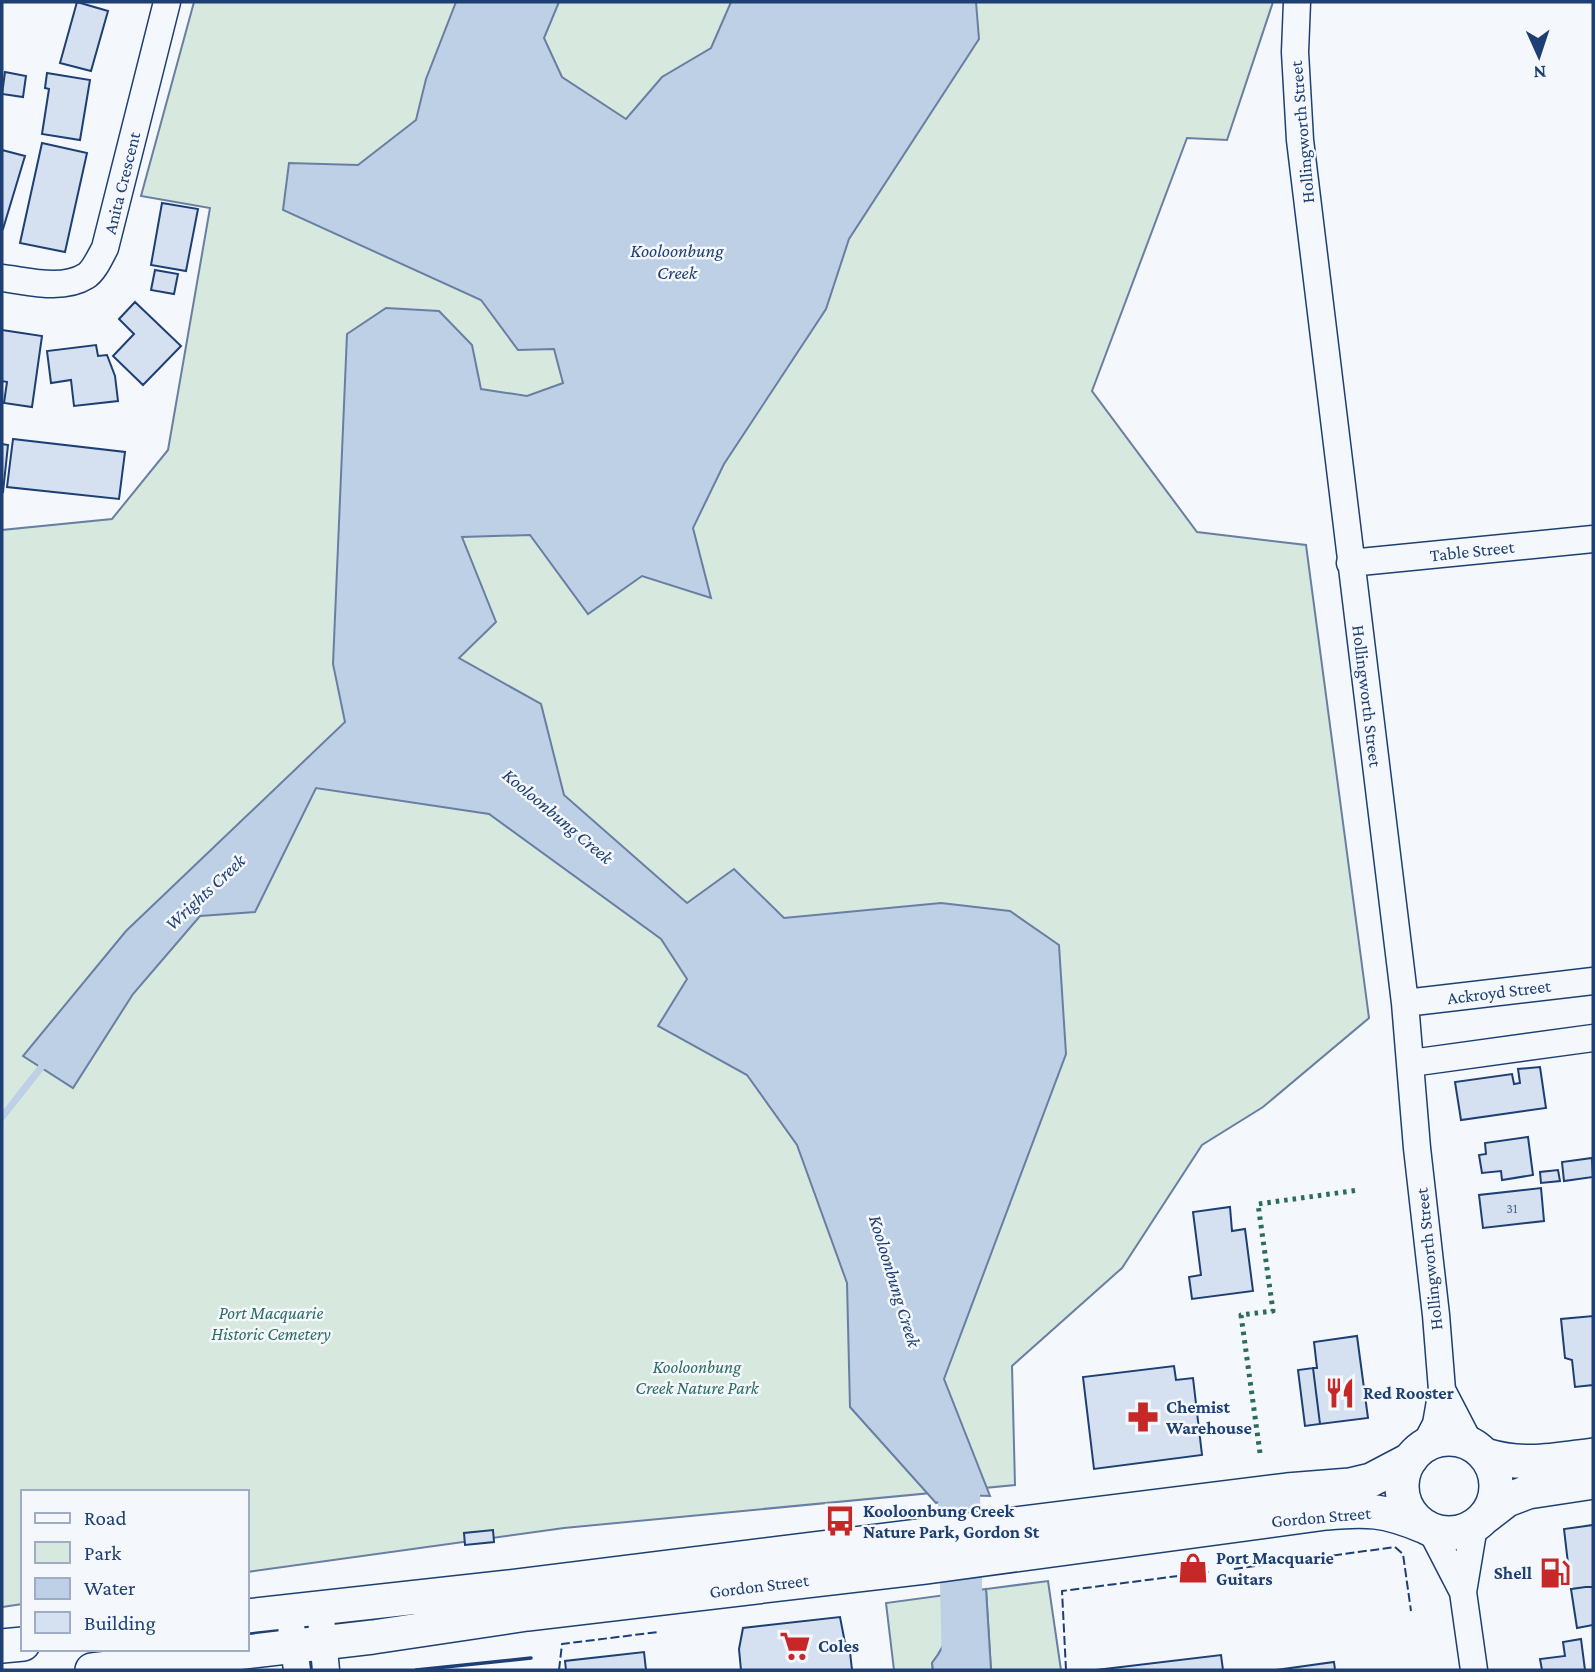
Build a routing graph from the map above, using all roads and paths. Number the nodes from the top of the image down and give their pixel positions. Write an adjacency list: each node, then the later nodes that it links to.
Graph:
1 (167, 2): 3 (street, Anita Crescent)
2 (1297, 2): 5 (street, Hollingworth Street)
3 (2, 278)
4 (1593, 539): 5 (street, Table Street)
5 (1350, 563): 7 (street, Hollingworth Street)
6 (1593, 981): 7 (street, Ackroyd Street)
7 (1405, 1003): 9 (street, Hollingworth Street)
8 (1593, 1038): 9 (street)
9 (1410, 1063): 10 (street, Hollingworth Street)
10 (1442, 1390): 11 (street, Hollingworth Street); 12 (street, Hollingworth Street)
11 (1477, 1450): 12 (main road); 13 (main road); 15 (main road)
12 (1418, 1453): 16 (main road); 17 (main road, Gordon Street)
13 (1593, 1455)
14 (1593, 1482): 15 (main road)
15 (1480, 1522): 16 (main road); 19 (street)
16 (1427, 1528): 17 (main road, Gordon Street); 19 (street)
17 (992, 1542): 18 (main road, Gordon Street)
18 (924, 1551): 20 (main road, Gordon Street); 24 (main road, Gordon Street)
19 (1463, 1592): 26 (street)
20 (305, 1609): 21 (main road, Gordon Street); 24 (street)
21 (248, 1616)
22 (21, 1644): 23 (main road)
23 (2, 1646)
24 (310, 1657): 25 (main road, Gordon Street)
25 (92, 1670)
26 (1474, 1670)

